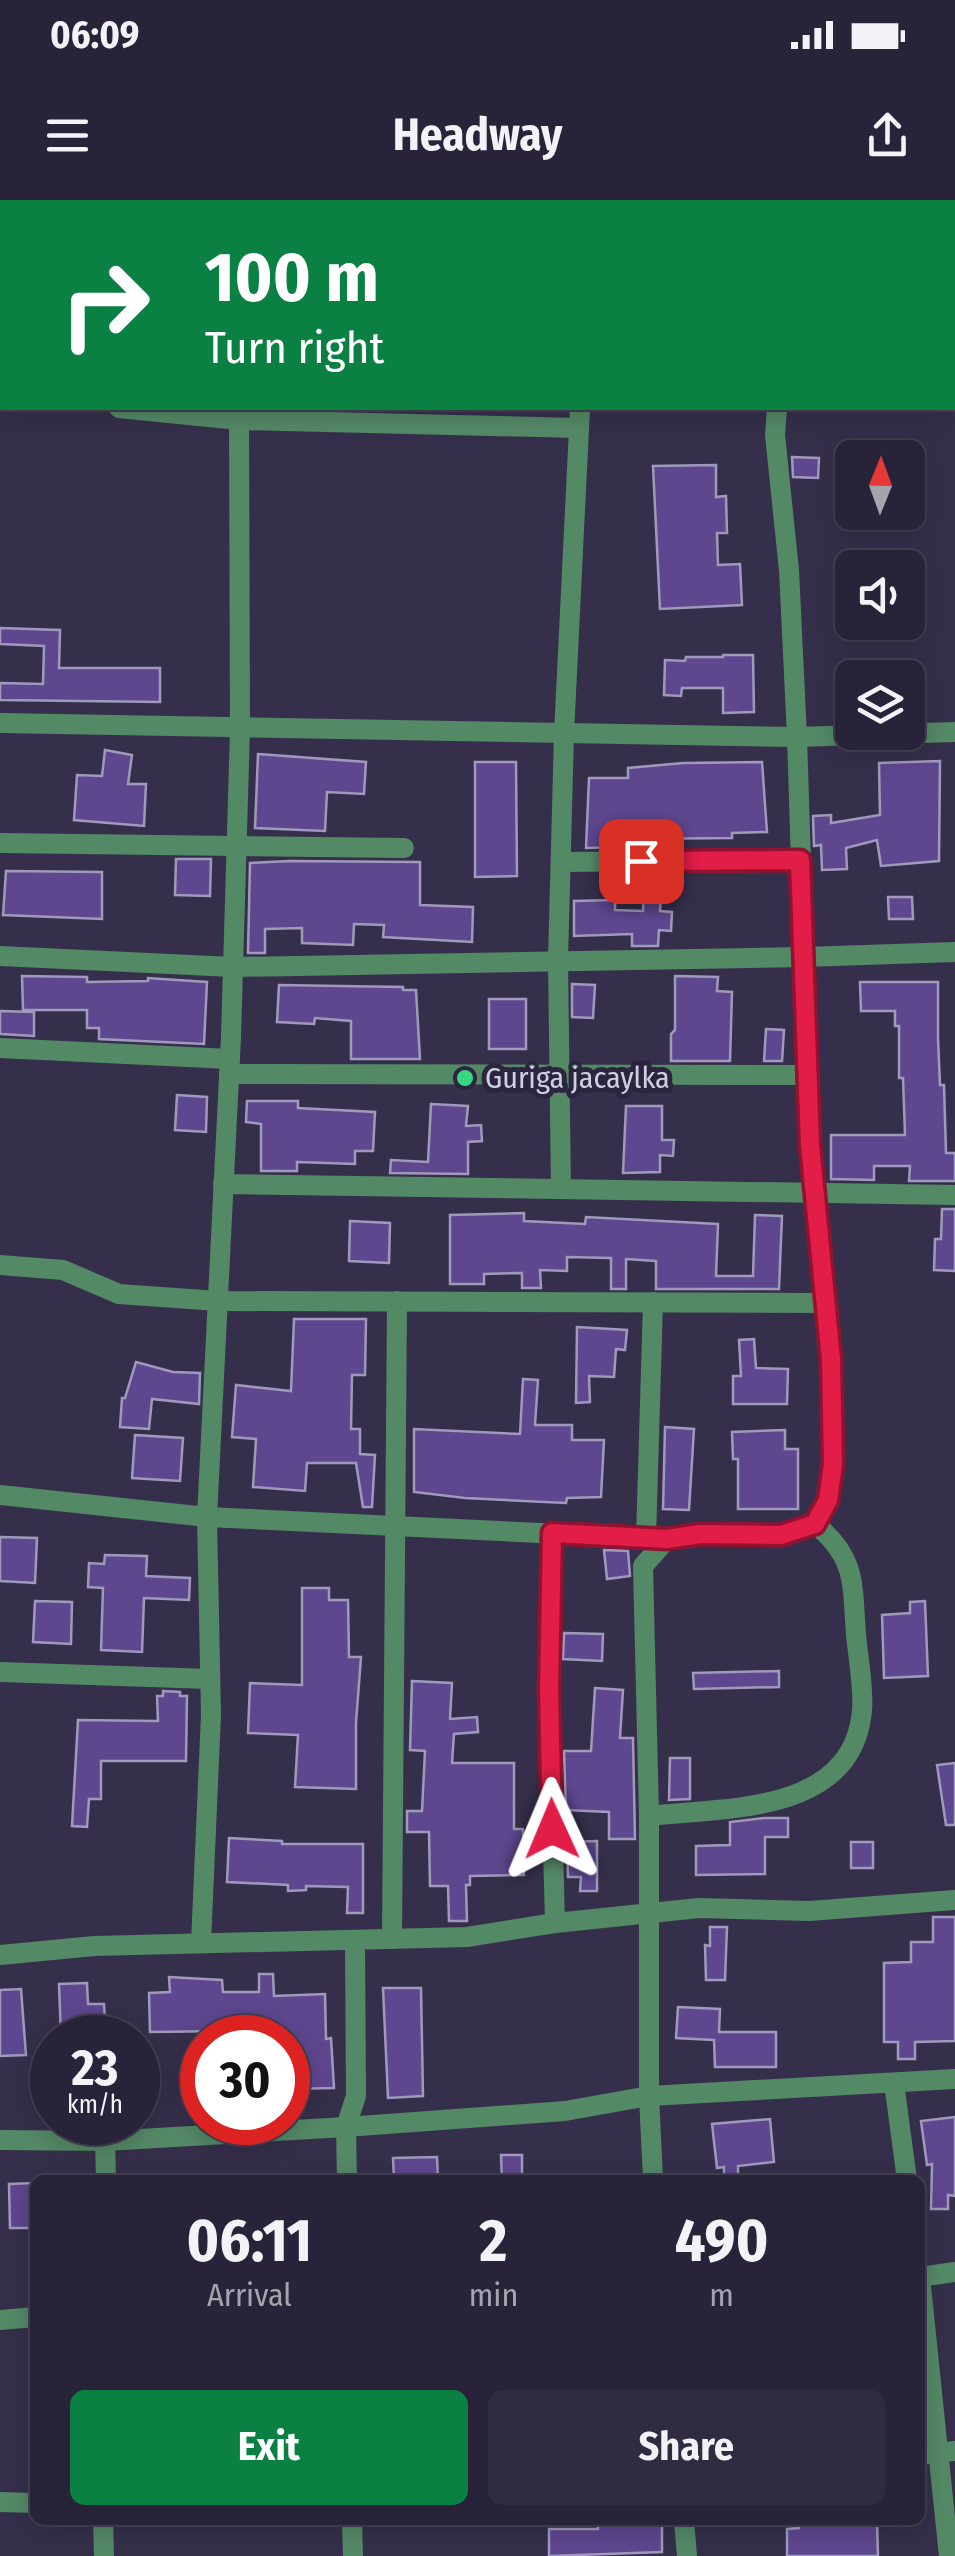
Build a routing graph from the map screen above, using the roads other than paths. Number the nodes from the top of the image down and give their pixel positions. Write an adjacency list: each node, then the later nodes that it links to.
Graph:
1 (160, 410): 3 (street)
2 (778, 410): 9 (street)
3 (239, 414): 4 (street); 6 (street)
4 (579, 418): 8 (street)
5 (0, 723): 6 (street)
6 (240, 729): 8 (street); 11 (street)
7 (955, 732): 9 (street)
8 (564, 734): 9 (street); 14 (street)
9 (797, 737): 13 (street)
10 (0, 843): 11 (street)
11 (236, 847): 12 (street); 19 (street)
12 (404, 848)
13 (800, 860): 14 (street); 17 (street)
14 (561, 862): 18 (street)
15 (955, 952): 17 (street)
16 (0, 956): 19 (street)
17 (804, 958): 18 (street); 23 (street)
18 (558, 960): 19 (street); 22 (street)
19 (233, 968): 21 (street)
20 (0, 1048): 21 (street)
21 (229, 1066): 22 (street); 24 (street)
22 (560, 1074): 23 (street); 25 (street)
23 (807, 1075): 26 (street)
24 (223, 1184): 25 (street); 29 (street)
25 (561, 1190): 26 (street)
26 (814, 1192): 27 (street); 32 (street)
27 (955, 1195)
28 (0, 1266): 29 (street)
29 (218, 1300): 30 (street); 34 (street)
30 (397, 1301): 31 (street); 36 (street)
31 (654, 1302): 32 (street); 38 (street)
32 (824, 1303): 35 (street)
33 (0, 1495): 34 (street)
34 (206, 1516): 36 (street); 40 (street)
35 (815, 1524): 38 (street); 41 (street)
36 (395, 1526): 37 (street); 45 (street)
37 (552, 1533): 38 (street); 44 (street)
38 (656, 1538): 41 (street)
39 (0, 1672): 40 (street)
40 (210, 1679): 47 (street)
41 (648, 1816): 43 (street)
42 (955, 1900): 43 (street)
43 (649, 1914): 44 (street); 51 (street)
44 (555, 1923): 45 (street)
45 (392, 1939): 46 (street)
46 (355, 1940): 47 (street); 52 (street)
47 (201, 1943): 48 (street)
48 (0, 1955)
49 (955, 2079): 50 (street)
50 (894, 2083): 51 (street); 60 (street)
51 (649, 2096): 52 (street); 59 (street)
52 (346, 2127): 53 (street); 58 (street)
53 (160, 2138)
54 (0, 2140): 55 (street)
55 (30, 2140)
56 (105, 2145): 57 (street)
57 (106, 2175)
58 (347, 2175)
59 (653, 2175)
60 (906, 2175)
61 (955, 2272): 62 (street)
62 (925, 2276)
63 (30, 2317): 64 (street)
64 (0, 2320)
65 (925, 2326): 66 (street)
66 (938, 2453): 75 (street)
67 (0, 2502): 68 (street)
68 (30, 2504)
69 (103, 2525): 72 (street)
70 (352, 2525): 73 (street)
71 (685, 2525): 74 (street)
72 (104, 2556)
73 (354, 2556)
74 (688, 2556)
75 (950, 2556)

